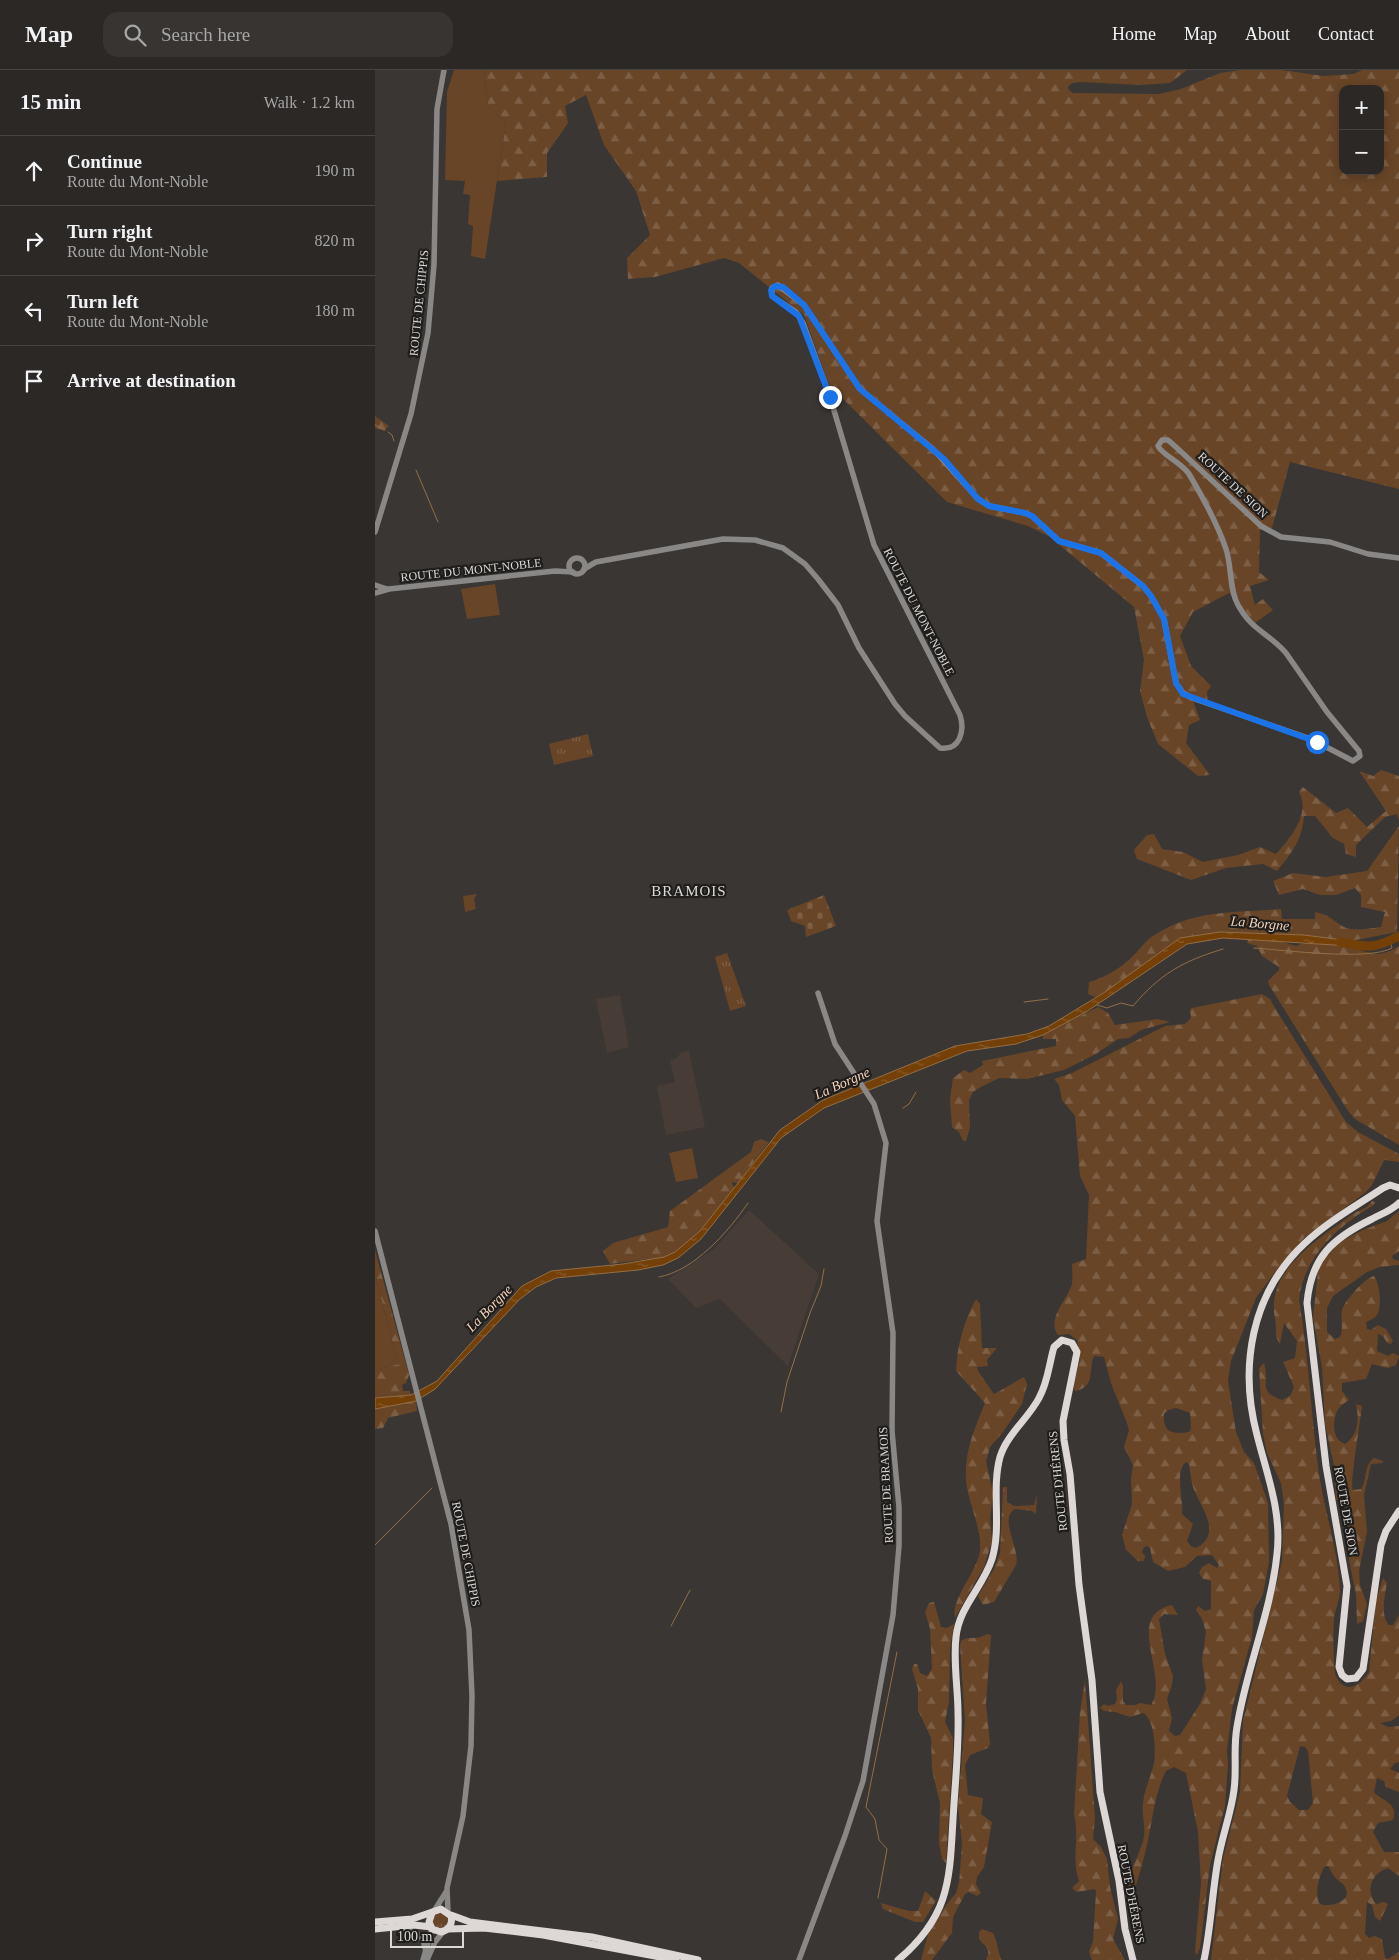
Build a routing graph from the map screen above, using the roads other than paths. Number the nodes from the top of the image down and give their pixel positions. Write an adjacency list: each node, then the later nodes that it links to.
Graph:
1 (444, 70): 3 (street, ROUTE DE CHIPPIS)
2 (1216, 526): 4 (street, ROUTE DE SION); 7 (street, ROUTE DU MONT-NOBLE)
3 (375, 532)
4 (1399, 558)
5 (582, 560): 6 (street); 7 (street, ROUTE DU MONT-NOBLE); 8 (street)
6 (570, 562): 9 (street, ROUTE DU MONT-NOBLE); 10 (street)
7 (596, 562): 8 (street, ROUTE DU MONT-NOBLE)
8 (584, 569): 10 (street)
9 (555, 571): 10 (street, ROUTE DU MONT-NOBLE); 12 (street, ROUTE DU MONT-NOBLE)
10 (573, 572)
11 (375, 585): 12 (street, ROUTE DU MONT-NOBLE)
12 (389, 589): 13 (street, ROUTE DU MONT-NOBLE)
13 (375, 593)
14 (818, 993): 26 (street, ROUTE DE BRAMOIS)
15 (1399, 1188): 37 (main road)
16 (1399, 1203): 18 (main road, ROUTE DE SION)
17 (375, 1231): 19 (street, ROUTE DE CHIPPIS)
18 (1399, 1511)
19 (447, 1888): 20 (street, ROUTE DE CHIPPIS); 21 (street, ROUTE DE CHIPPIS)
20 (433, 1912): 21 (main road); 22 (main road); 25 (main road)
21 (449, 1914): 27 (main road); 32 (main road)
22 (375, 1922)
23 (395, 1927): 24 (main road); 25 (main road); 28 (street)
24 (375, 1928)
25 (431, 1928): 27 (main road); 28 (street)
26 (810, 1928): 33 (street, ROUTE DE BRAMOIS); 34 (street, ROUTE DE BRAMOIS)
27 (445, 1931): 30 (street); 31 (main road)
28 (426, 1953): 29 (street)
29 (423, 1960)
30 (427, 1960)
31 (676, 1960)
32 (698, 1960)
33 (794, 1960)
34 (799, 1960)
35 (897, 1960): 36 (main road, ROUTE D'HÉRENS)
36 (1133, 1960)
37 (1204, 1960)

